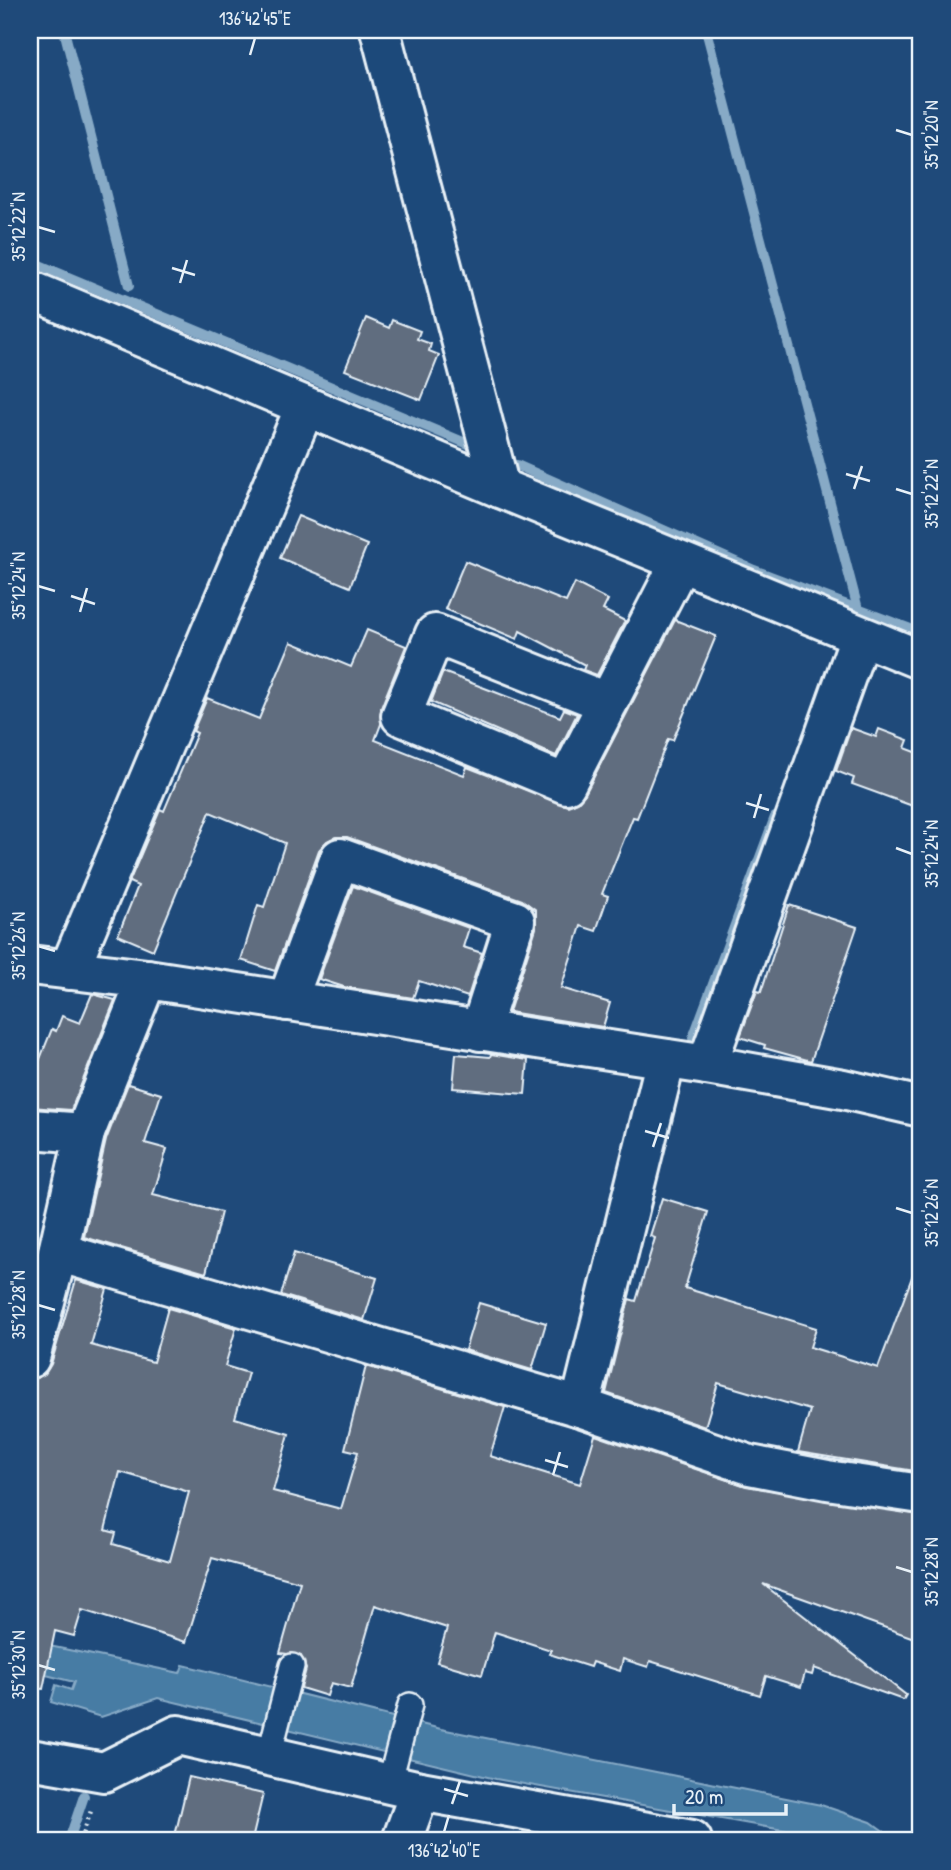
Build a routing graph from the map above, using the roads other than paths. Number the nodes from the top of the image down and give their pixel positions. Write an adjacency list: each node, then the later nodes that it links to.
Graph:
1 (380, 30): 4 (street)
2 (30, 290): 3 (street)
3 (306, 407): 4 (street); 10 (street)
4 (500, 488): 5 (street)
5 (680, 563): 6 (street); 8 (street)
6 (860, 637): 7 (street); 15 (street)
7 (921, 660)
8 (608, 702): 8 (street)
9 (30, 965): 10 (street)
10 (69, 970): 11 (street)
11 (147, 979): 12 (street); 18 (street)
12 (287, 1001): 13 (street); 13 (street)
13 (480, 1031): 14 (street)
14 (666, 1059): 15 (street); 21 (street)
15 (707, 1065): 16 (street)
16 (921, 1107)
17 (30, 1129): 18 (street)
18 (85, 1133): 19 (street)
19 (58, 1252): 20 (street); 21 (street)
20 (30, 1358)
21 (580, 1407): 22 (street)
22 (921, 1494)
23 (289, 1676): 25 (lane)
24 (408, 1710): 27 (lane)
25 (272, 1745): 26 (street); 27 (street)
26 (30, 1759)
27 (401, 1781): 28 (street); 29 (street)
28 (401, 1840)
29 (692, 1840)

